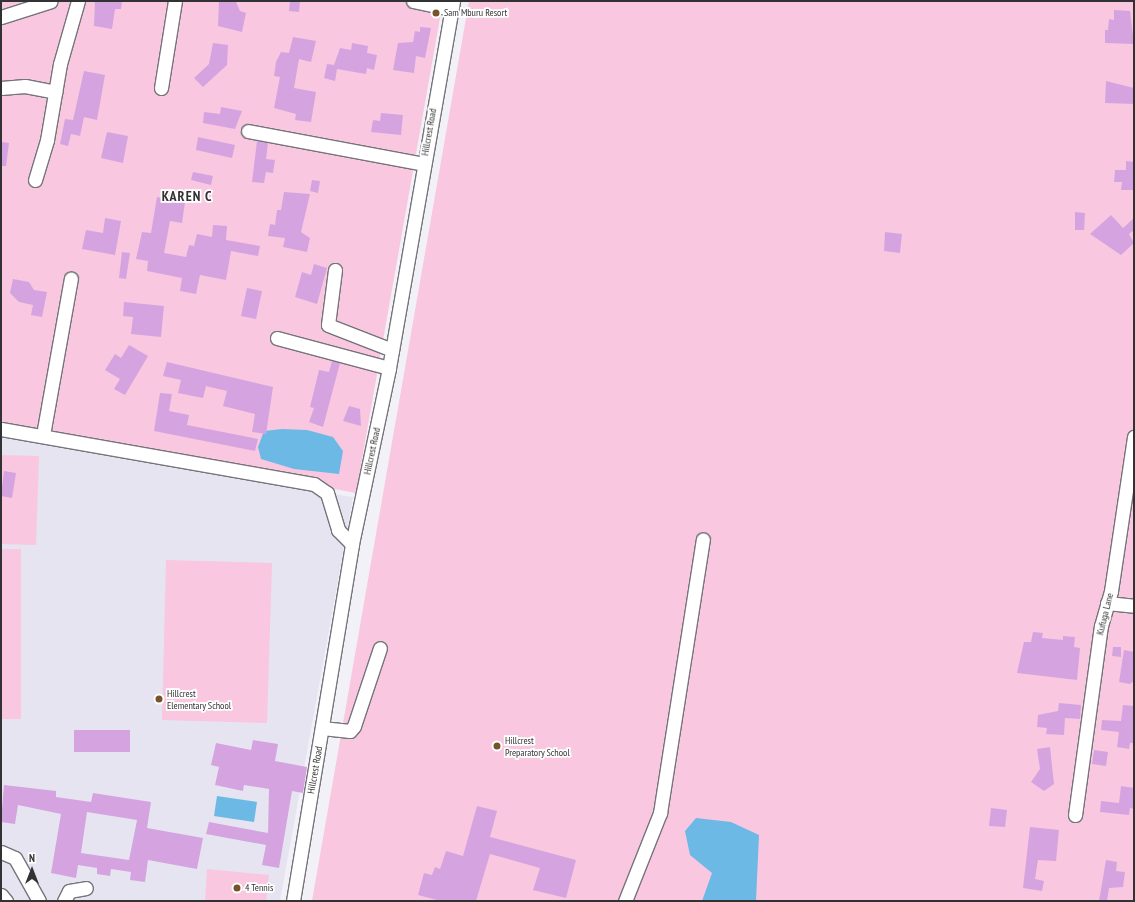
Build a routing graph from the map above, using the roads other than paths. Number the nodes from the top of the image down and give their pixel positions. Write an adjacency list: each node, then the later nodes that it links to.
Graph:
1 (51, 1): 6 (street)
2 (78, 1): 9 (street)
3 (175, 1): 8 (street)
4 (413, 1): 5 (street)
5 (452, 5): 11 (street, Hillcrest Road)
6 (1, 17)
7 (1, 88): 9 (street)
8 (161, 88)
9 (55, 92): 12 (street)
10 (248, 131): 11 (street)
11 (424, 164): 16 (street, Hillcrest Road)
12 (35, 180)
13 (335, 270): 16 (street)
14 (71, 278): 19 (street)
15 (276, 338): 17 (street)
16 (392, 350): 17 (street, Hillcrest Road)
17 (389, 368): 22 (street, Hillcrest Road)
18 (1, 428): 19 (street)
19 (42, 435): 22 (street)
20 (1134, 437): 23 (street, Kufuga Lane)
21 (703, 539): 35 (street)
22 (352, 544): 26 (street, Hillcrest Road)
23 (1107, 603): 24 (street); 27 (street, Kufuga Lane)
24 (1134, 606)
25 (380, 648): 26 (street)
26 (322, 728): 34 (street, Hillcrest Road)
27 (1075, 815)
28 (1, 852): 32 (street)
29 (86, 888): 33 (street)
30 (1, 895): 31 (street)
31 (6, 901)
32 (38, 901)
33 (64, 901)
34 (293, 901)
35 (625, 901)

